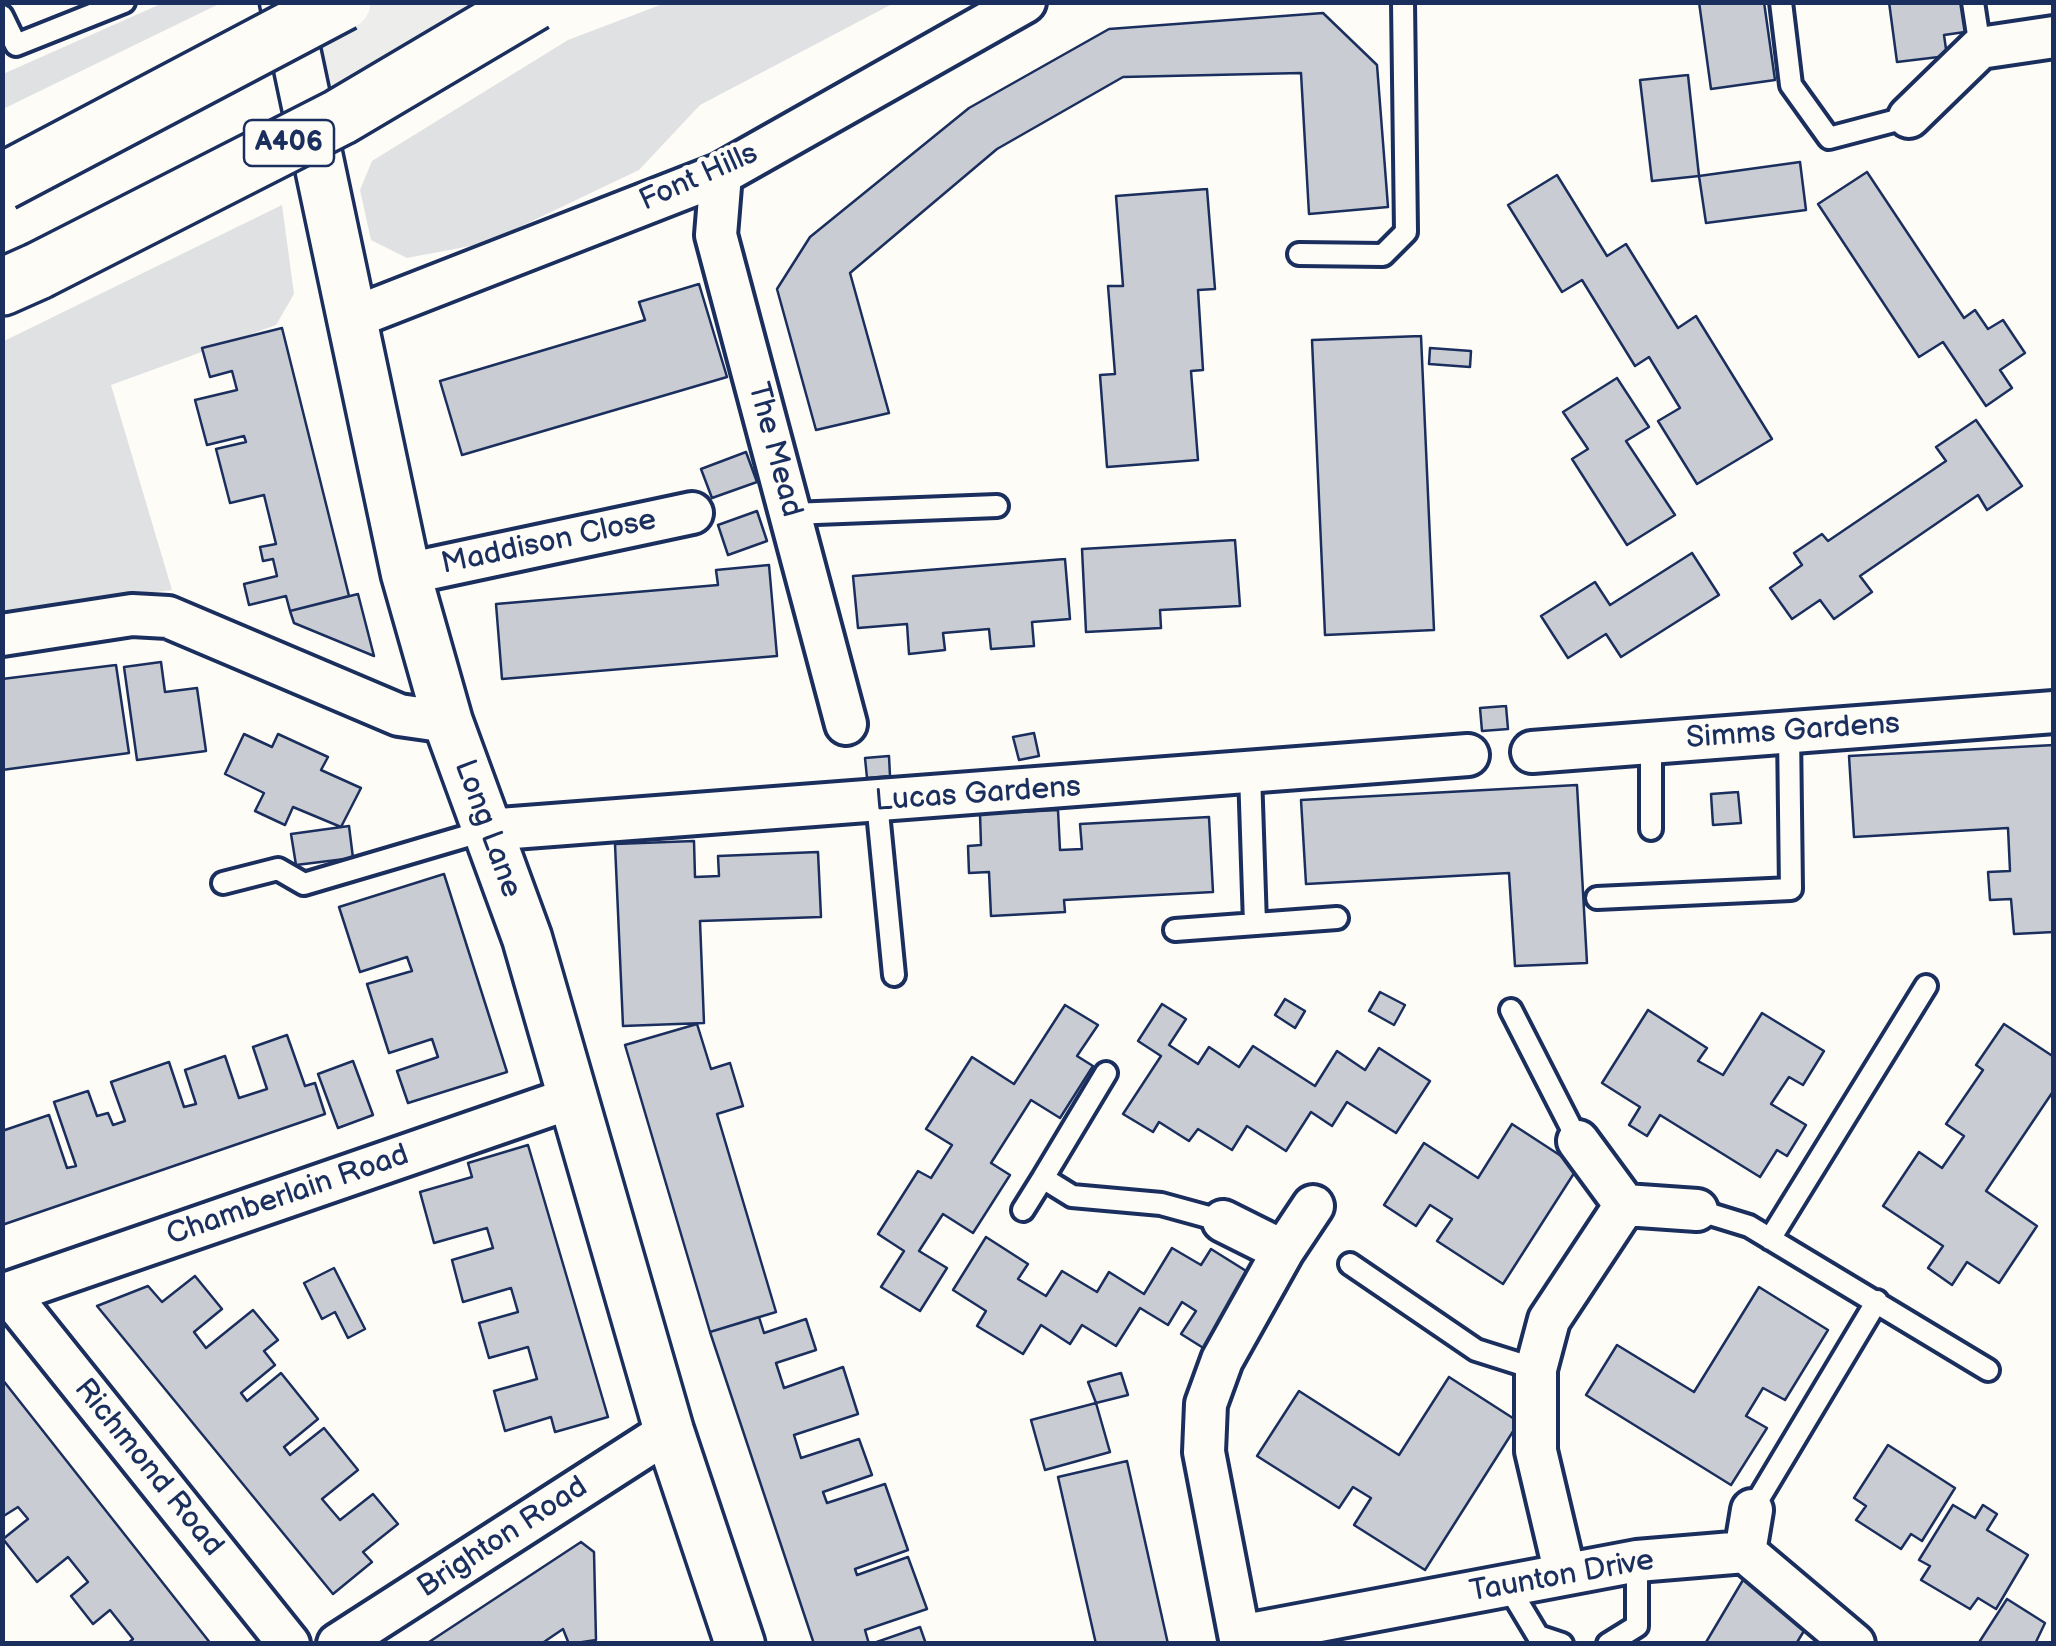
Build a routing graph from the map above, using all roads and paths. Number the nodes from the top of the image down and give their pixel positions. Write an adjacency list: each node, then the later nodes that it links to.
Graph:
1 (124, 2): 9 (lane)
2 (285, 2): 17 (street, Long Lane)
3 (343, 2): 14 (highway, bridge)
4 (534, 2): 16 (highway, A406, bridge)
5 (1025, 2): 13 (street, Font Hills)
6 (1403, 2): 15 (lane)
7 (1780, 2): 12 (lane)
8 (1973, 2): 11 (lane)
9 (2, 16)
10 (2050, 35): 11 (street)
11 (1980, 48): 12 (street)
12 (1909, 117)
13 (721, 174): 17 (street, Font Hills); 20 (street, The Mead)
14 (2, 182)
15 (1299, 254)
16 (20, 279)
17 (354, 317): 21 (street, Long Lane)
18 (997, 506): 20 (lane)
19 (692, 513): 21 (street, Maddison Close)
20 (791, 514): 25 (street, The Mead)
21 (406, 574): 24 (street, Long Lane)
22 (2, 635): 24 (street)
23 (2054, 712): 26 (street, Simms Gardens)
24 (448, 722): 33 (street, Long Lane)
25 (846, 724)
26 (1789, 732): 27 (street, Simms Gardens); 35 (lane)
27 (1651, 742): 28 (street, Simms Gardens); 32 (lane)
28 (1532, 752)
29 (1468, 755): 30 (street, Lucas Gardens)
30 (1250, 773): 31 (street, Lucas Gardens); 37 (lane)
31 (877, 802): 33 (street, Lucas Gardens); 39 (lane)
32 (1651, 829)
33 (487, 830): 34 (lane); 43 (street, Long Lane)
34 (223, 883)
35 (1598, 898)
36 (1338, 918): 37 (lane)
37 (1255, 924): 38 (lane)
38 (1174, 930)
39 (894, 975)
40 (1926, 986): 51 (lane)
41 (1511, 1010): 44 (lane)
42 (1106, 1073): 45 (lane)
43 (574, 1097): 54 (street, Chamberlain Road); 58 (street, Long Lane)
44 (1578, 1141): 46 (street)
45 (1043, 1178): 48 (lane); 50 (lane)
46 (1625, 1204): 49 (street); 56 (street)
47 (1313, 1206): 52 (street)
48 (1023, 1210)
49 (1698, 1210): 51 (lane)
50 (1223, 1221): 52 (street)
51 (1770, 1239): 55 (lane)
52 (1283, 1251): 64 (street)
53 (1350, 1264): 56 (lane)
54 (5, 1294): 65 (street, Richmond Road)
55 (1876, 1301): 57 (lane); 59 (lane)
56 (1536, 1369): 62 (street)
57 (1988, 1370)
58 (669, 1432): 66 (street, Brighton Road); 67 (street, Long Lane)
59 (1752, 1510): 60 (street)
60 (1746, 1552): 61 (street, Taunton Drive); 70 (street)
61 (1637, 1561): 62 (street, Taunton Drive); 69 (lane)
62 (1564, 1574): 63 (street, Taunton Drive)
63 (1508, 1586): 64 (street, Taunton Drive); 68 (lane)
64 (1241, 1640)
65 (288, 1644)
66 (338, 1644)
67 (740, 1644)
68 (1562, 1644)
69 (1608, 1644)
70 (1854, 1644)

